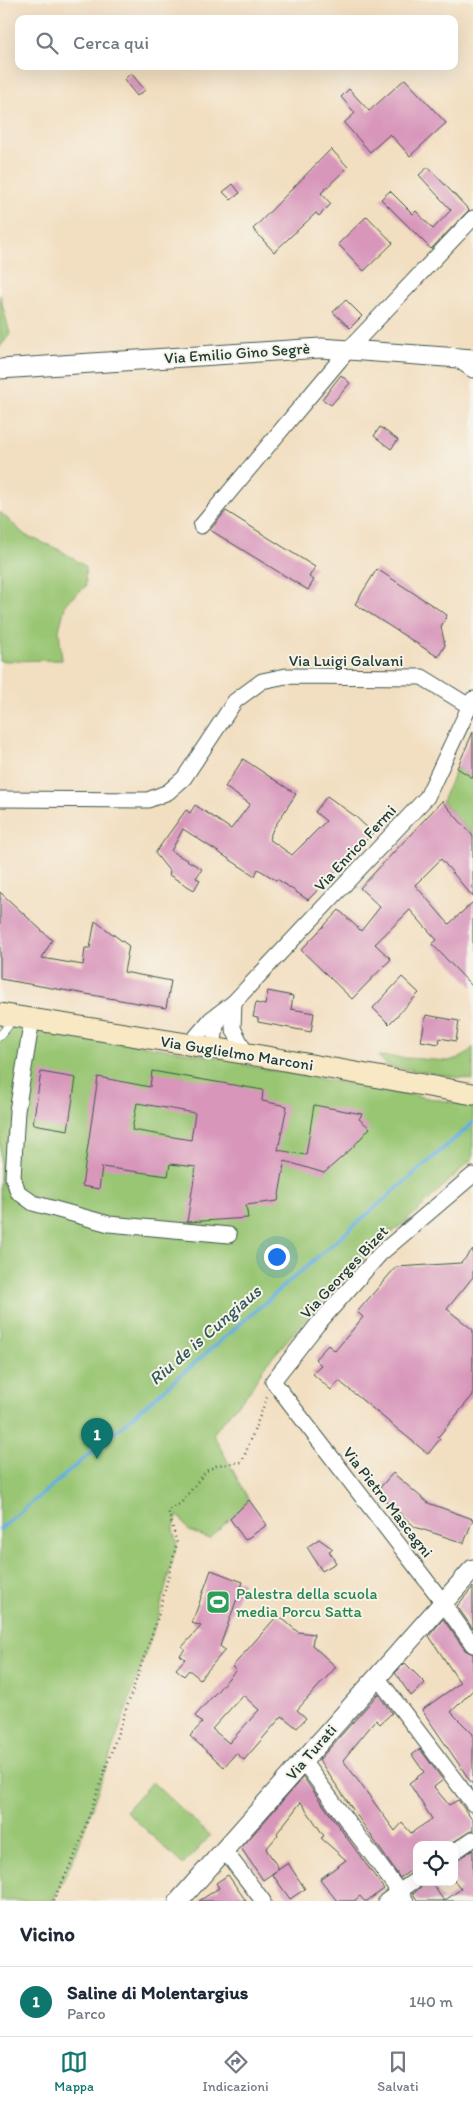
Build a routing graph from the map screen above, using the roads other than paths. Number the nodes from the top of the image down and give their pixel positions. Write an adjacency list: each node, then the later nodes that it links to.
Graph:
1 (473, 218): 2 (street)
2 (349, 349): 3 (street, Via Emilio Gino Segrè); 4 (street, Via Emilio Gino Segrè); 6 (street)
3 (464, 358): 5 (street)
4 (0, 369)
5 (473, 370)
6 (201, 526)
7 (471, 703): 8 (street, Via Luigi Galvani); 9 (street, Via Enrico Fermi)
8 (0, 799)
9 (230, 1005): 13 (street, Via Enrico Fermi); 14 (street); 15 (street)
10 (5, 1014): 11 (main road, Via Guglielmo Marconi); 12 (lane)
11 (32, 1020): 13 (main road, Via Guglielmo Marconi); 18 (street)
12 (0, 1036)
13 (189, 1045): 14 (main road, Via Guglielmo Marconi)
14 (213, 1049): 15 (main road, Via Guglielmo Marconi)
15 (246, 1054): 16 (main road, Via Guglielmo Marconi)
16 (473, 1094)
17 (473, 1175): 19 (street, Via Georges Bizet)
18 (229, 1235)
19 (273, 1381): 21 (street, Via Pietro Mascagni)
20 (473, 1569): 21 (street, Via Turati)
21 (444, 1602): 22 (street, Via Pietro Mascagni); 23 (street, Via Turati)
22 (473, 1645)
23 (377, 1678): 24 (street, Via Turati); 25 (street)
24 (303, 1761): 28 (street, Via Turati); 30 (street)
25 (473, 1804)
26 (473, 1839): 27 (street)
27 (458, 1849)
28 (224, 1850): 31 (street, Via Turati); 32 (street)
29 (413, 1884): 30 (street)
30 (403, 1896): 33 (street)
31 (179, 1901)
32 (263, 1901)
33 (386, 1901)

